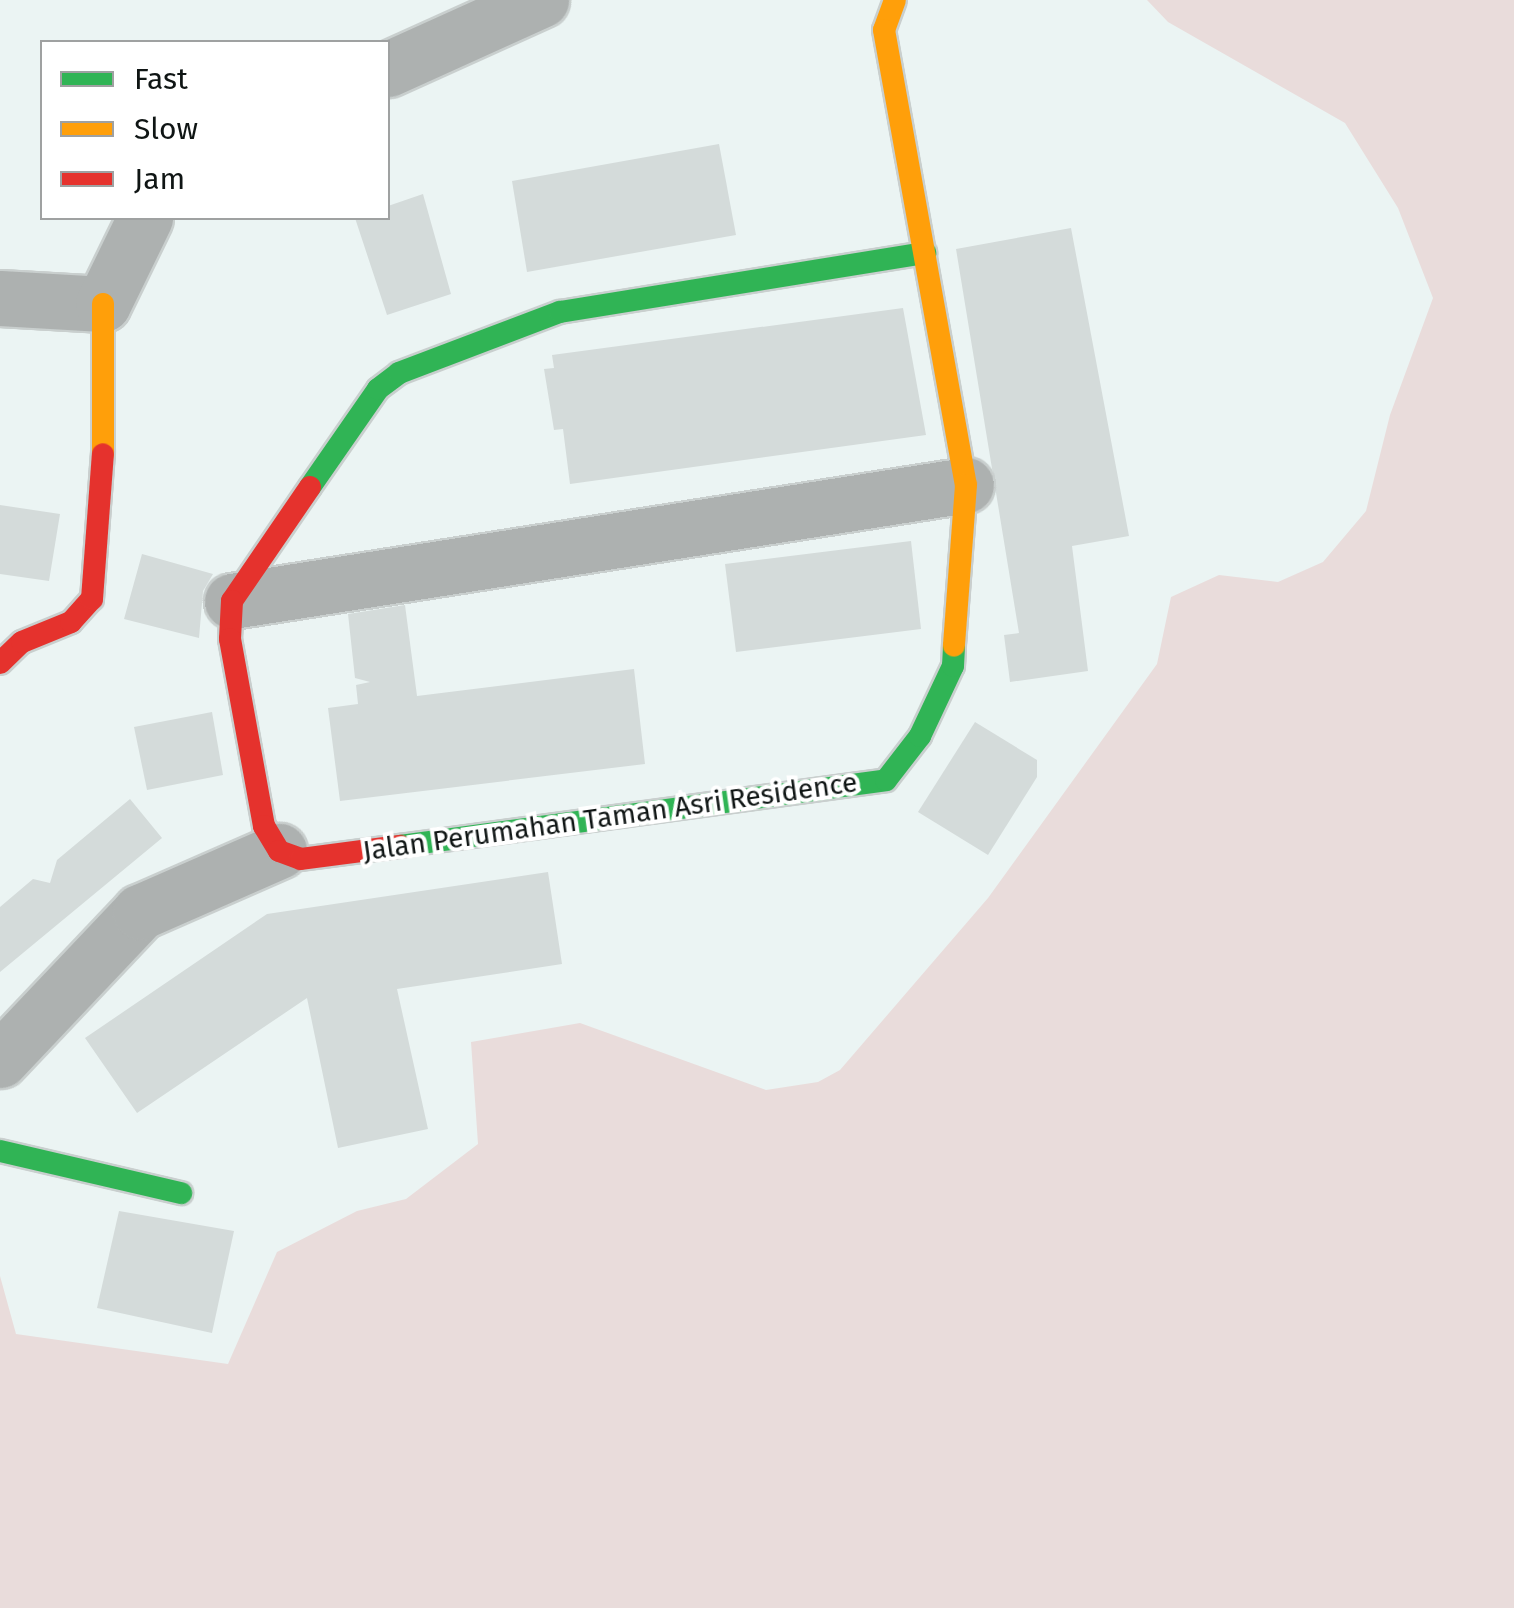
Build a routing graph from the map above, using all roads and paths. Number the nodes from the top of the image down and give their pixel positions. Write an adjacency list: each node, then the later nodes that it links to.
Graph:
1 (540, 0): 3 (street)
2 (895, 0): 5 (street, Jalan Perumahan Taman Asri Residence)
3 (390, 67)
4 (144, 220): 7 (street)
5 (925, 252): 8 (street, Jalan Perumahan Taman Asri Residence); 9 (street)
6 (0, 298): 7 (street)
7 (103, 304): 10 (street)
8 (966, 485): 9 (street); 11 (street, Jalan Perumahan Taman Asri Residence)
9 (232, 601): 11 (street)
10 (0, 663)
11 (279, 851): 12 (street)
12 (0, 1060)
13 (0, 1151): 14 (street)
14 (181, 1193)

